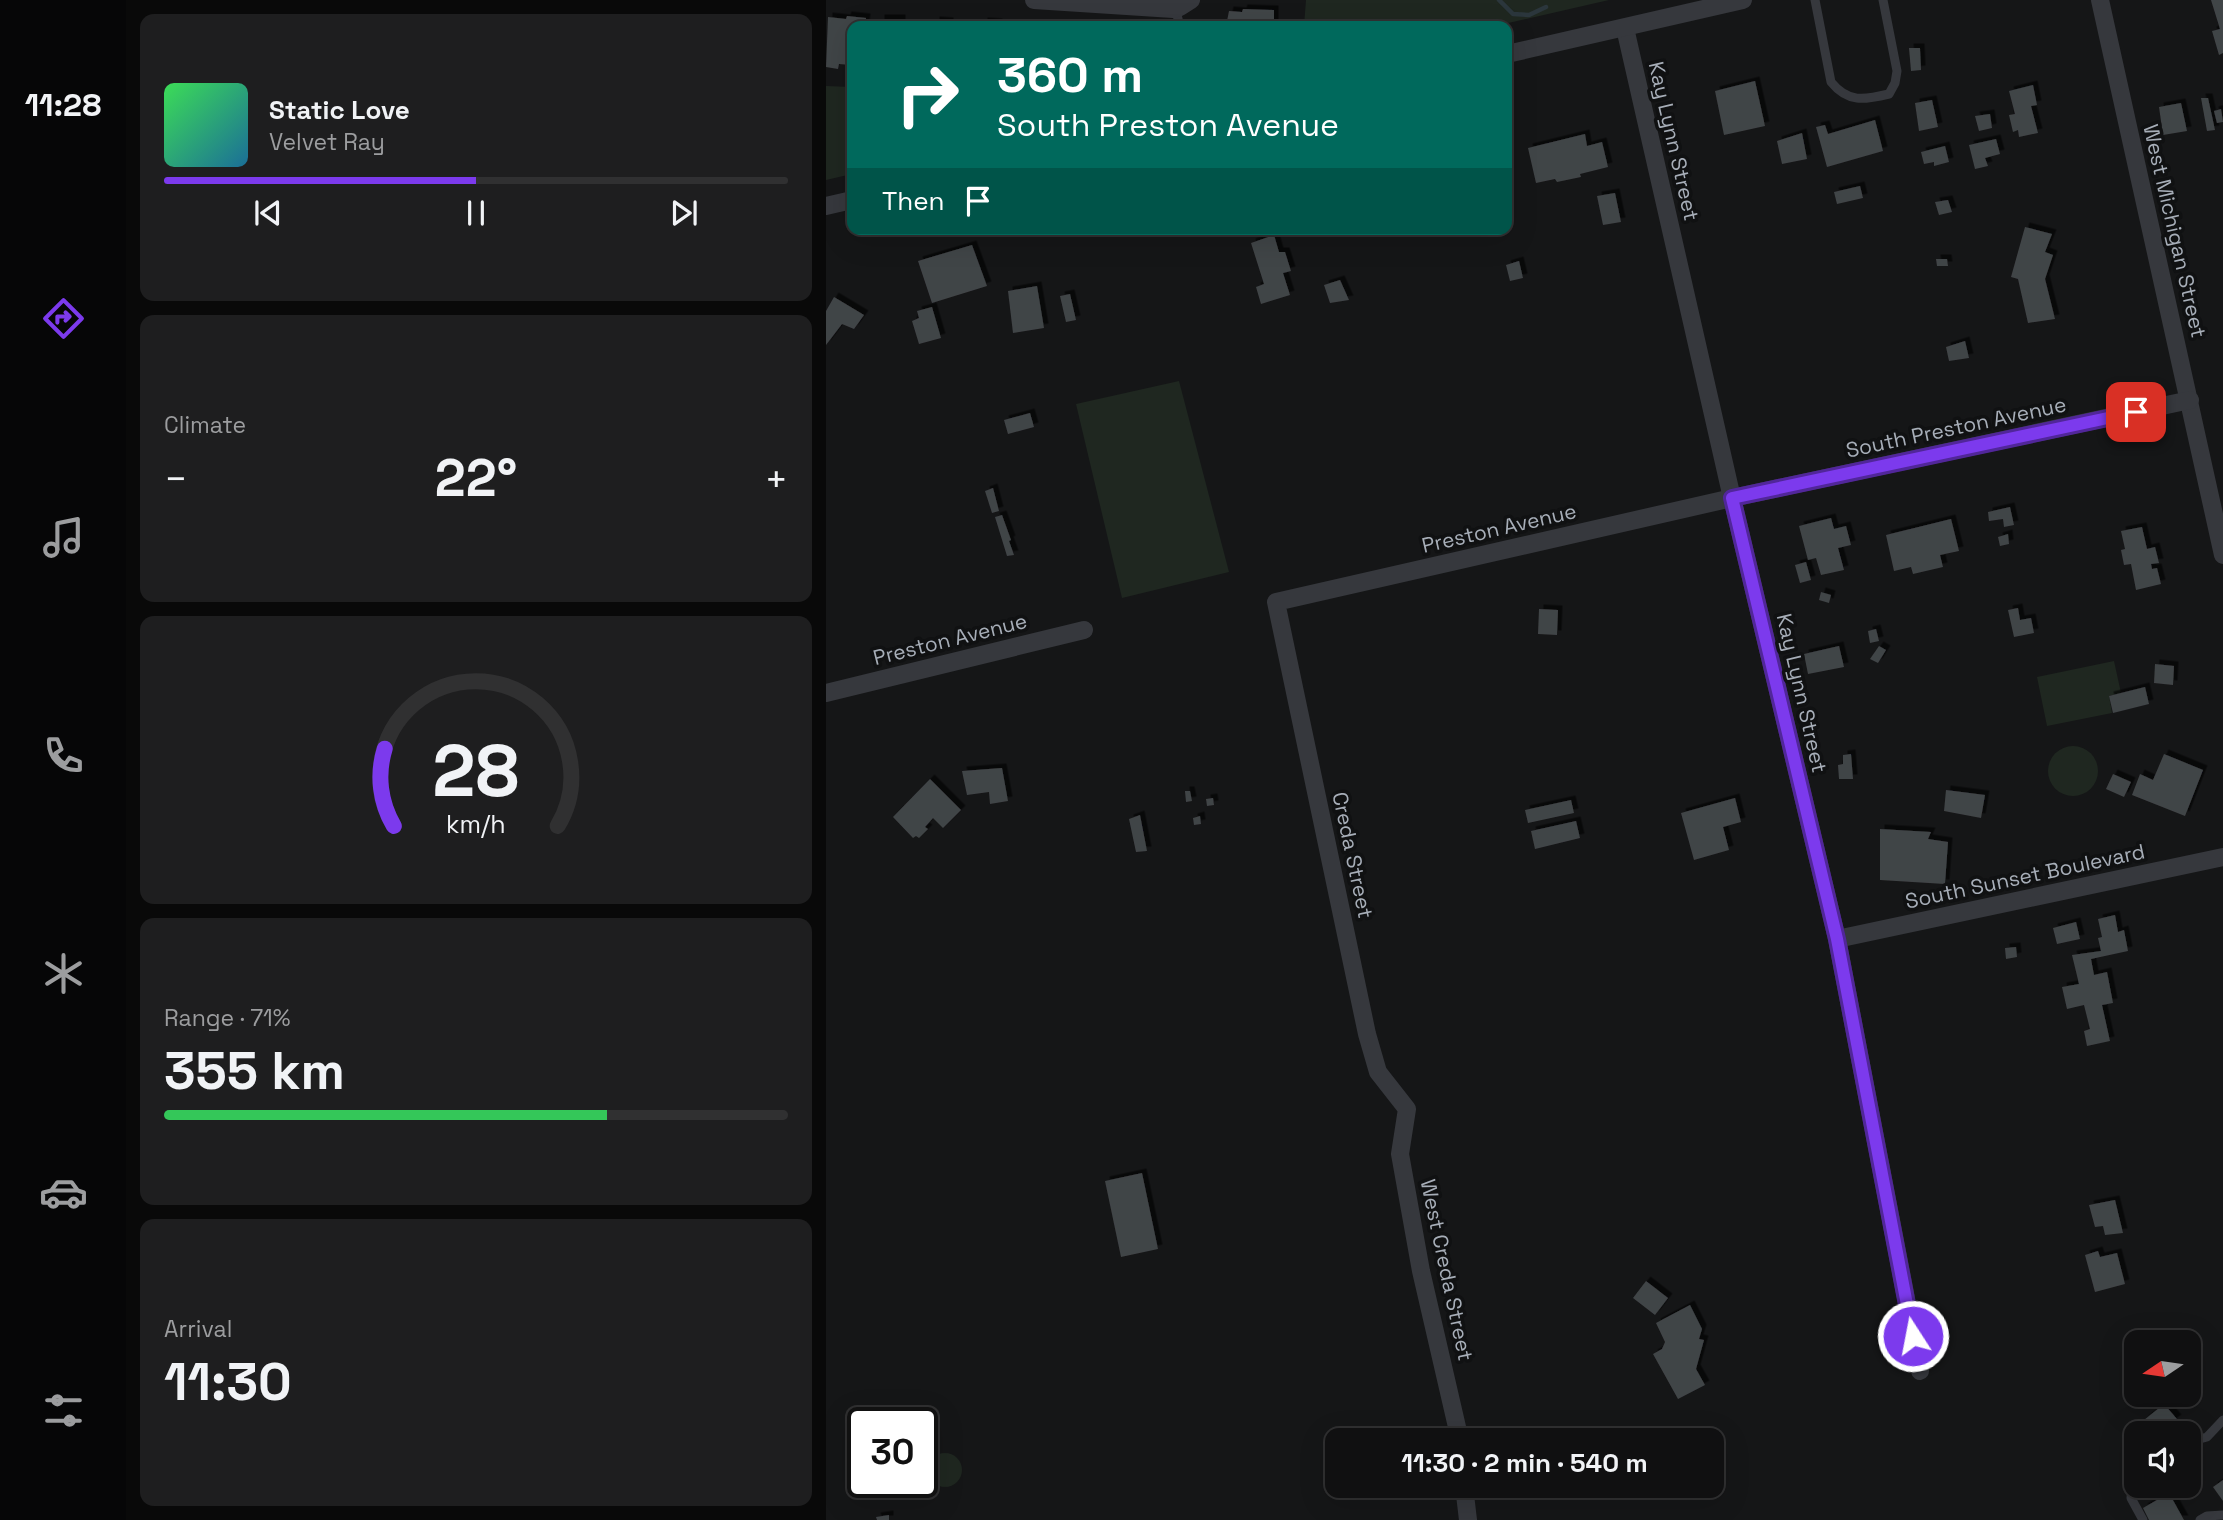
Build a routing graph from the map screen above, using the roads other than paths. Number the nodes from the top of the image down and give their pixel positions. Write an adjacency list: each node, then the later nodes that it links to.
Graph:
1 (1034, 0): 6 (street)
2 (1743, 0): 7 (street)
3 (1815, 0): 4 (lane)
4 (1883, 0)
5 (2100, 0): 11 (street, West Michigan Street)
6 (1187, 6)
7 (1625, 28): 8 (street); 12 (street, Kay Lynn Street)
8 (1512, 53)
9 (847, 201): 10 (street)
10 (826, 206)
11 (2189, 400): 12 (street, South Preston Avenue); 13 (street, West Michigan Street)
12 (1732, 498): 14 (street, Preston Avenue); 18 (street, Kay Lynn Street)
13 (2223, 555)
14 (1276, 602): 19 (street, Creda Street)
15 (1084, 630): 16 (street, Preston Avenue)
16 (826, 693)
17 (2223, 857): 18 (street, South Sunset Boulevard)
18 (1837, 939): 20 (street, Kay Lynn Street)
19 (1407, 1109): 22 (street, West Creda Street)
20 (1920, 1371)
21 (2223, 1420): 23 (lane)
22 (1457, 1428)
23 (2201, 1439)
24 (1465, 1498): 27 (street)
25 (2131, 1498): 28 (lane)
26 (2223, 1515): 29 (lane)
27 (1468, 1520)
28 (2143, 1520)
29 (2200, 1520)

